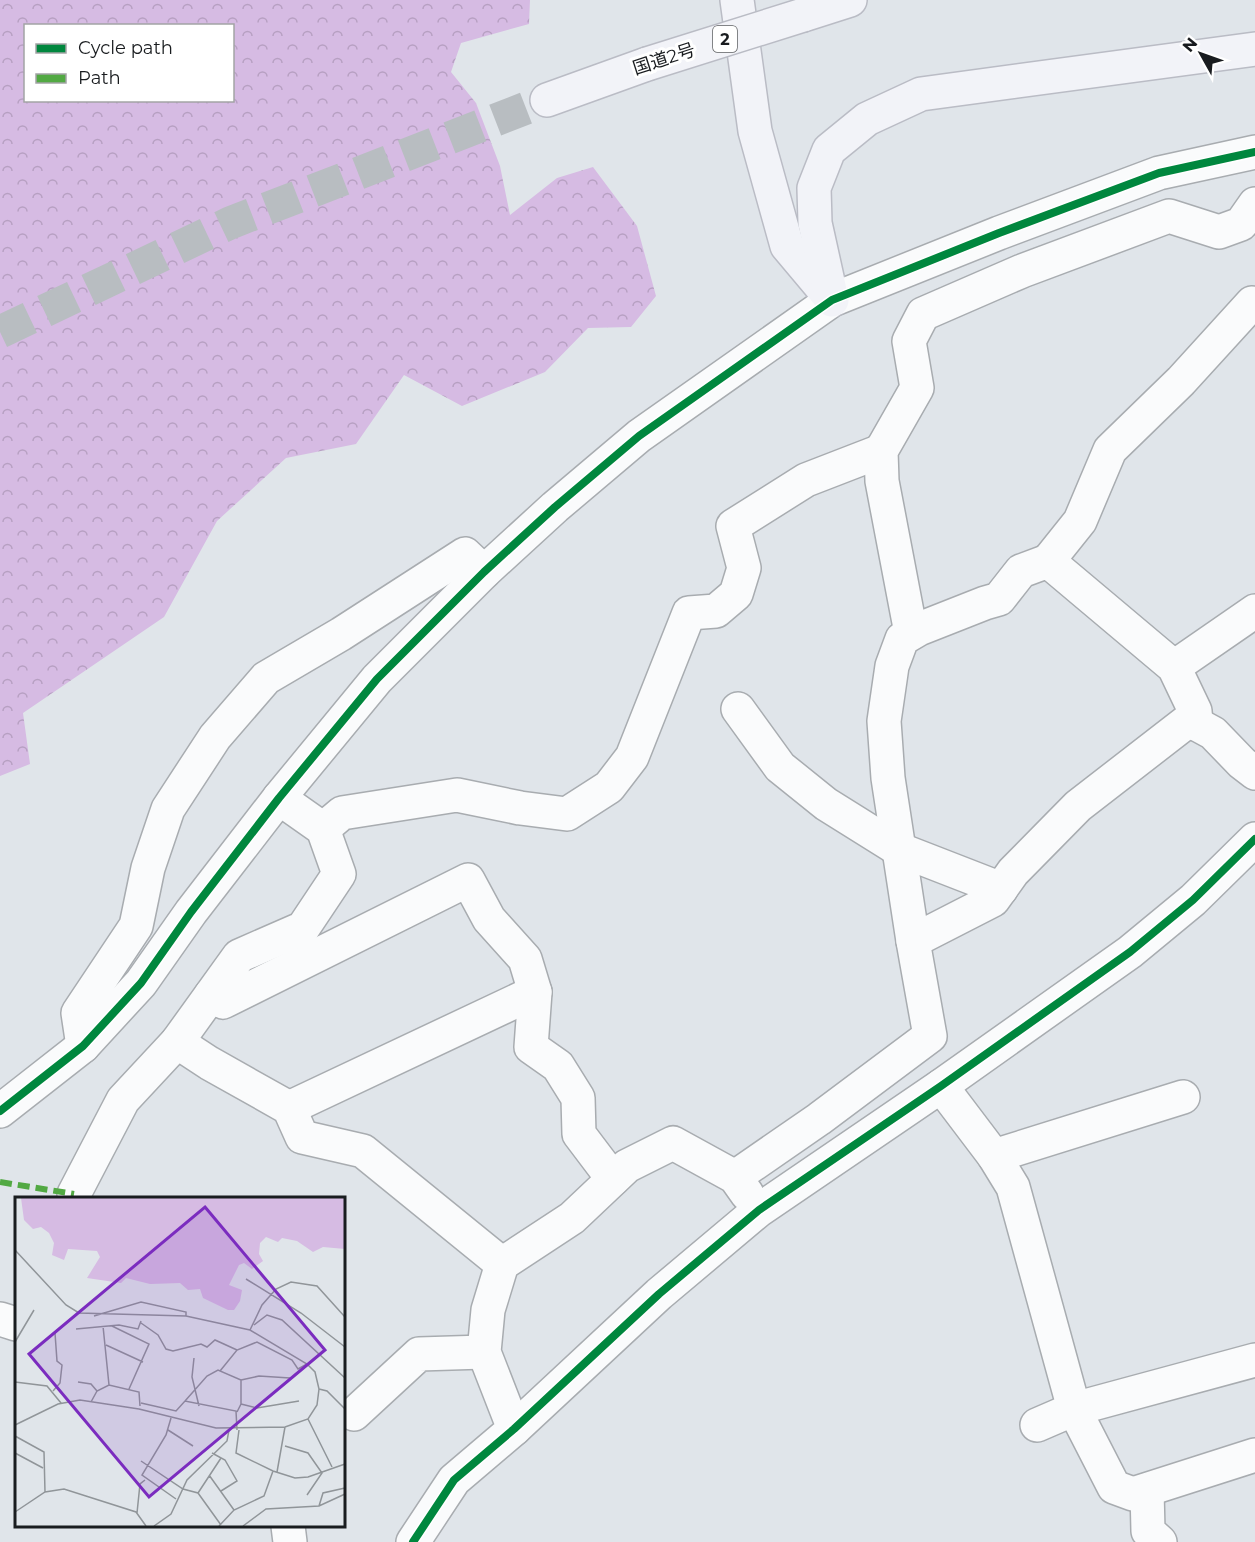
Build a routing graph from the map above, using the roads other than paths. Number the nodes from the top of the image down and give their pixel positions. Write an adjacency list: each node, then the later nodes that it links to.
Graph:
1 (737, 0): 7 (highway)
2 (850, 0): 4 (highway, 国道2号 / 2, bridge)
3 (1255, 49): 7 (highway)
4 (547, 100)
5 (1255, 152): 7 (street)
6 (1255, 204): 9 (street)
7 (832, 300): 11 (street)
8 (1252, 303): 10 (street)
9 (881, 451): 13 (street); 19 (street)
10 (1048, 561): 13 (street); 14 (street)
11 (484, 572): 18 (street); 27 (street)
12 (1255, 611): 14 (street)
13 (912, 633): 21 (street)
14 (1174, 667): 16 (street)
15 (738, 710): 21 (street)
16 (1196, 724): 17 (street); 22 (street)
17 (1255, 773)
18 (279, 798): 19 (street); 27 (street)
19 (323, 829): 25 (street)
20 (1255, 839): 28 (street)
21 (898, 849): 22 (street); 23 (street)
22 (1001, 889): 23 (street)
23 (913, 941): 32 (street)
24 (535, 992): 25 (street); 30 (street); 36 (street)
25 (211, 995): 26 (street)
26 (177, 1042): 30 (street); 37 (street)
27 (83, 1046): 31 (street)
28 (941, 1086): 33 (street); 34 (street)
29 (1183, 1097): 34 (street)
30 (289, 1108): 39 (street)
31 (0, 1111)
32 (819, 1119): 33 (street); 35 (street)
33 (846, 1151): 38 (street)
34 (994, 1156): 44 (street)
35 (735, 1177): 36 (street); 38 (street)
36 (613, 1179): 39 (street)
37 (74, 1194)
38 (759, 1210): 47 (street)
39 (502, 1264): 42 (street)
40 (0, 1319): 41 (street)
41 (15, 1324)
42 (484, 1352): 45 (street); 47 (street)
43 (1255, 1360): 44 (street)
44 (1074, 1408): 46 (street); 49 (street)
45 (354, 1414)
46 (1037, 1425)
47 (514, 1429): 52 (street)
48 (1255, 1455): 49 (street)
49 (1147, 1490): 53 (street)
50 (288, 1527): 51 (street)
51 (290, 1542)
52 (413, 1542)
53 (1160, 1542)

